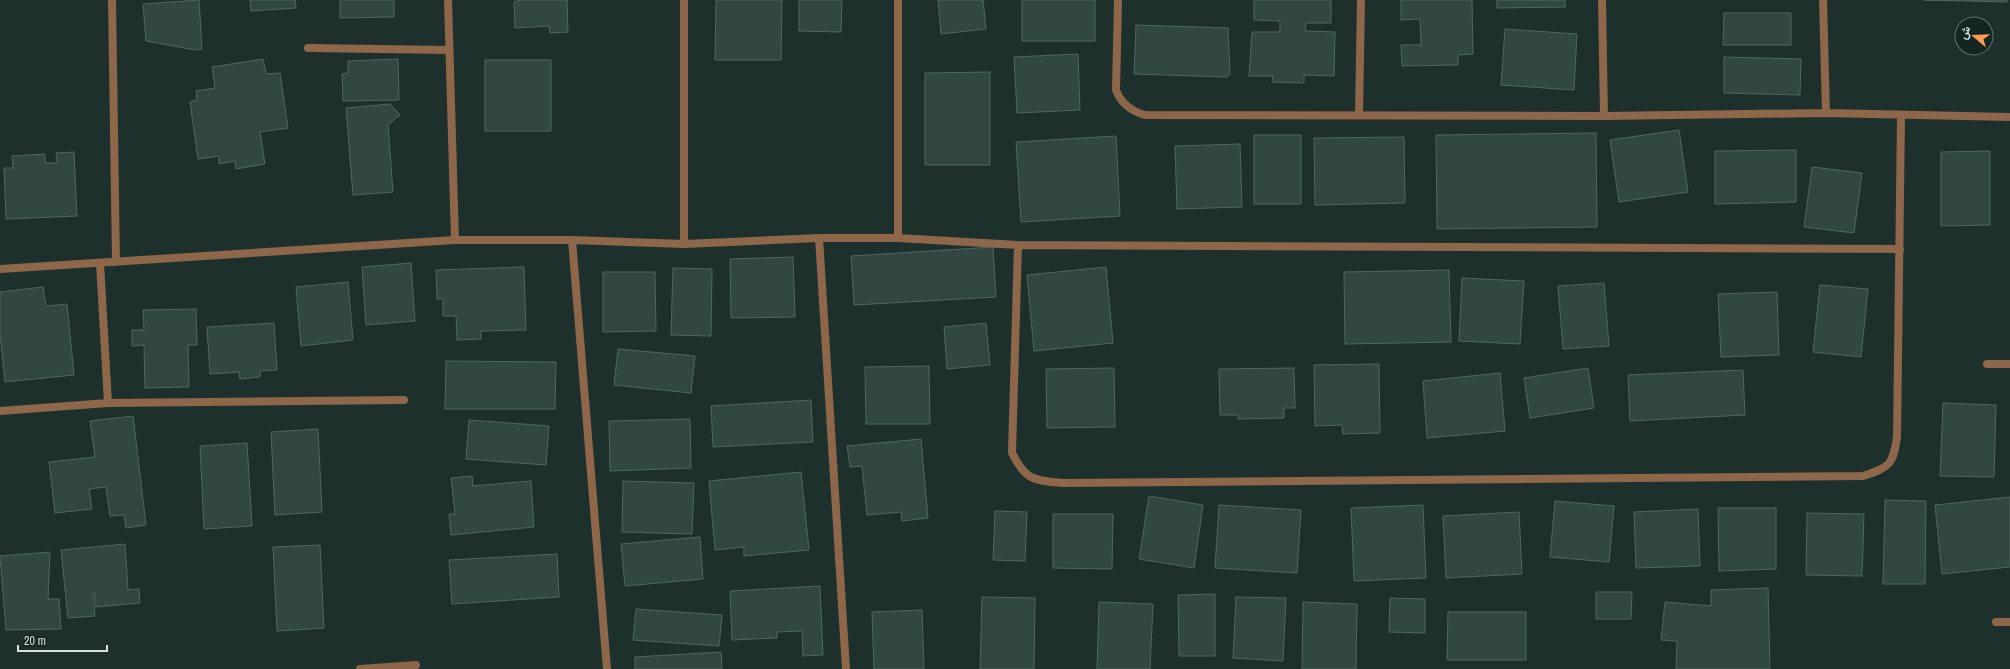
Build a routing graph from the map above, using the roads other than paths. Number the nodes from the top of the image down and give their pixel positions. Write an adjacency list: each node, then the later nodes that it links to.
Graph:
1 (112, 0): 23 (street)
2 (448, 0): 10 (street)
3 (684, 0): 20 (street)
4 (898, 0): 17 (street)
5 (1118, 0): 12 (street)
6 (1361, 0): 12 (street)
7 (1602, 0): 13 (street)
8 (1823, 0): 11 (street)
9 (308, 48): 10 (street)
10 (449, 50): 18 (street)
11 (1826, 113): 13 (street); 14 (street)
12 (1358, 115): 13 (street)
13 (1604, 116)
14 (1901, 116): 15 (street); 22 (street)
15 (2010, 118)
16 (819, 238): 17 (street); 20 (street); 36 (street)
17 (898, 238): 21 (street)
18 (455, 240): 19 (street); 23 (street)
19 (572, 240): 20 (street); 35 (street)
20 (684, 244)
21 (1018, 245): 22 (street); 22 (street)
22 (1900, 249)
23 (116, 262): 24 (street)
24 (100, 263): 25 (street); 29 (street)
25 (0, 270)
26 (1987, 364): 27 (street)
27 (2010, 364)
28 (404, 400): 29 (street)
29 (108, 403): 30 (street)
30 (0, 411)
31 (1996, 622): 32 (street)
32 (2010, 622)
33 (416, 665): 34 (street)
34 (360, 669)
35 (607, 669)
36 (846, 669)

